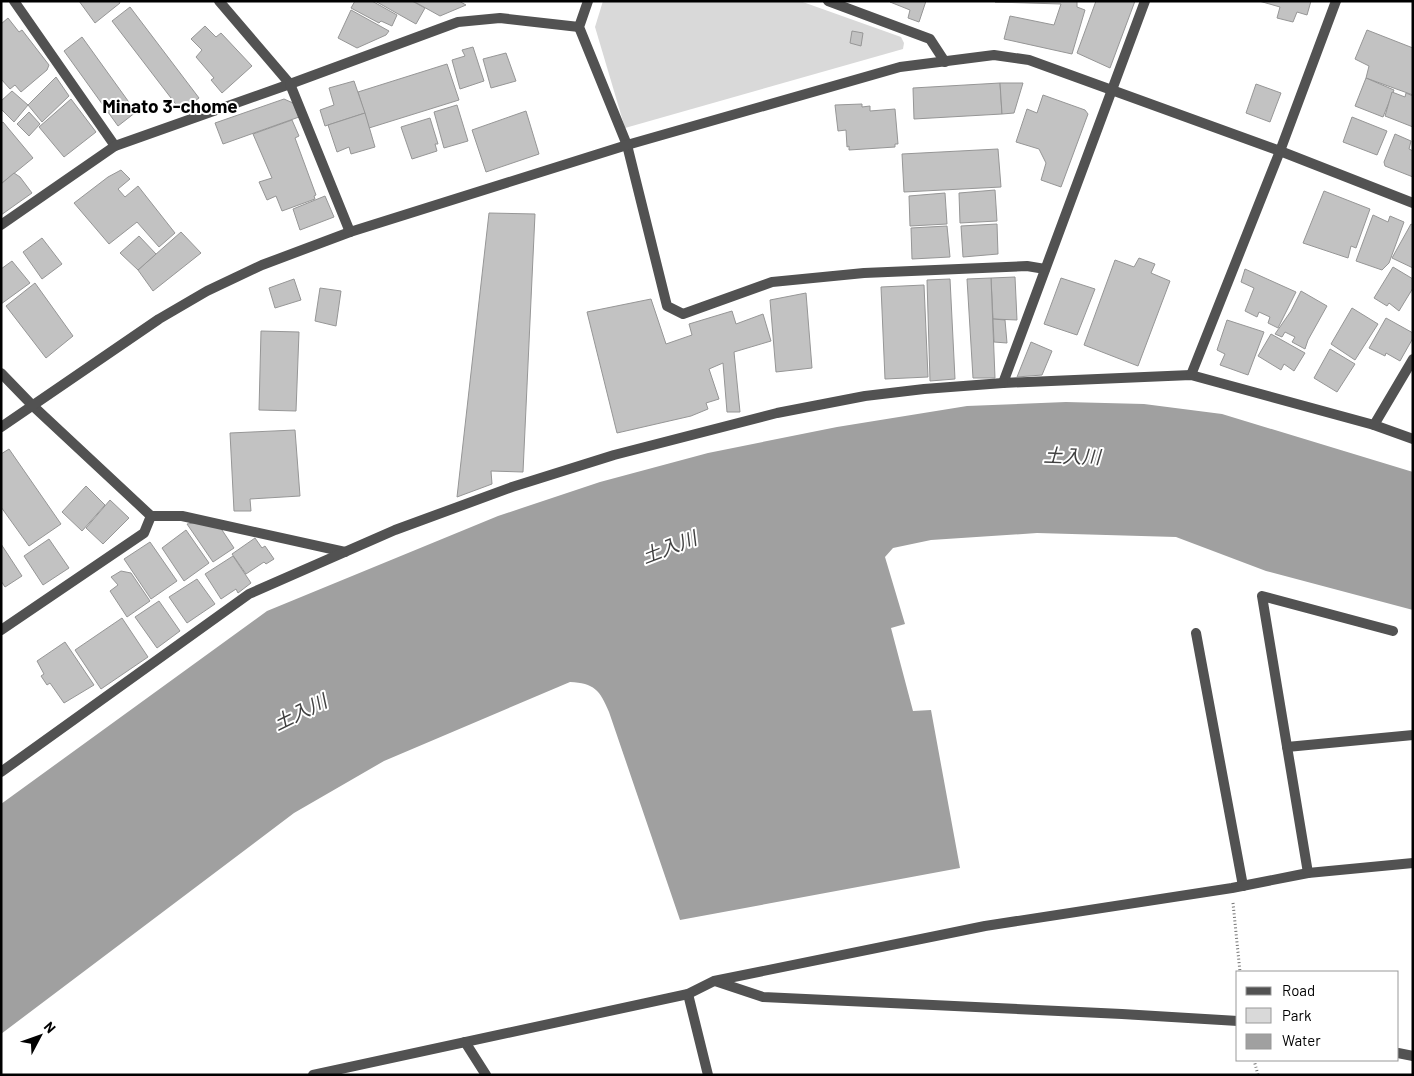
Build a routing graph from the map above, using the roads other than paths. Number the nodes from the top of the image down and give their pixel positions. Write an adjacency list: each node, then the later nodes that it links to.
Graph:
1 (14, 1): 12 (street)
2 (219, 1): 9 (street)
3 (588, 1): 7 (street)
4 (828, 1): 8 (street)
5 (1145, 1): 10 (street)
6 (1336, 1): 13 (street)
7 (580, 27): 9 (street); 11 (street)
8 (945, 62): 10 (street); 11 (street)
9 (290, 84): 12 (street); 16 (street)
10 (1112, 91): 13 (street); 17 (street)
11 (627, 145): 16 (street); 17 (street)
12 (116, 146): 15 (street)
13 (1280, 151): 14 (street); 20 (street)
14 (1413, 203)
15 (1, 225)
16 (350, 232): 22 (street)
17 (1045, 269): 21 (street)
18 (1413, 359): 23 (street)
19 (1, 373): 22 (street)
20 (1191, 375): 21 (street); 23 (street)
21 (1004, 383): 27 (street)
22 (32, 405): 24 (street); 26 (street)
23 (1374, 425): 25 (street)
24 (1, 427)
25 (1413, 439)
26 (150, 516): 27 (street); 28 (street)
27 (345, 552): 33 (street)
28 (1, 630)
29 (1394, 631): 32 (street)
30 (1196, 632): 36 (street)
31 (1413, 735): 32 (street)
32 (1287, 747): 35 (street)
33 (1, 772)
34 (1413, 863): 35 (street)
35 (1308, 874): 36 (street)
36 (1243, 886): 37 (street)
37 (714, 981): 38 (street); 39 (street)
38 (688, 994): 40 (street); 45 (street)
39 (1236, 1021)
40 (464, 1042): 43 (street); 44 (street)
41 (1399, 1053): 42 (street)
42 (1413, 1056)
43 (313, 1075)
44 (486, 1075)
45 (708, 1075)

